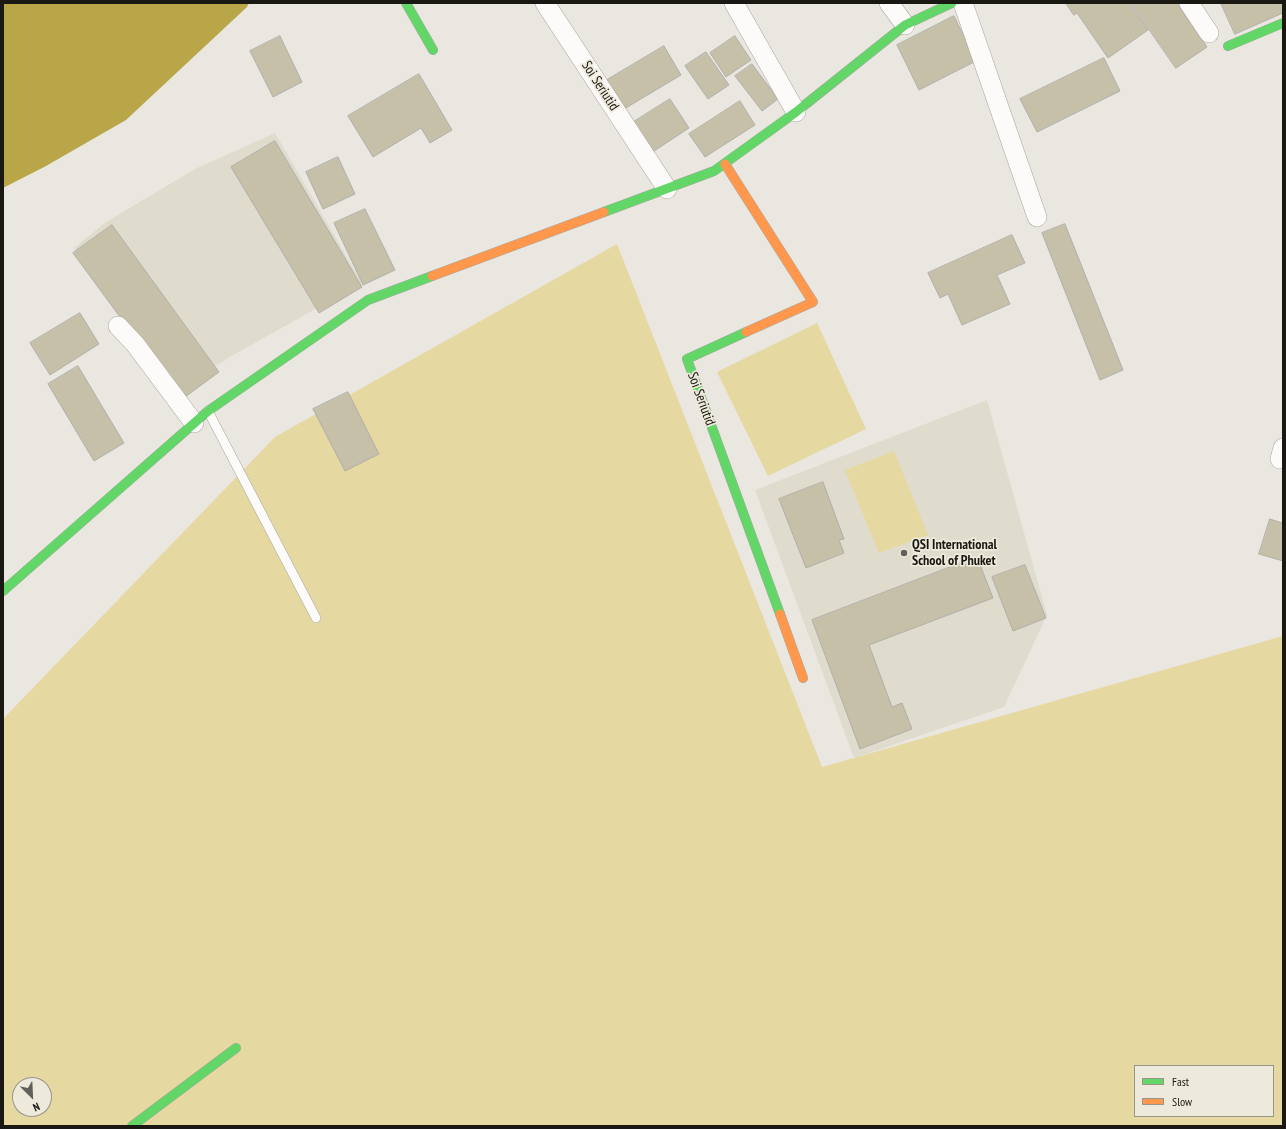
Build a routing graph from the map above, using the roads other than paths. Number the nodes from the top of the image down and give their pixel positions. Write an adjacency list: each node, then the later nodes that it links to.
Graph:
1 (406, 3): 12 (street)
2 (545, 3): 15 (street, Soi Seriutid)
3 (734, 3): 13 (street)
4 (889, 3): 9 (street)
5 (952, 3): 9 (street)
6 (963, 3): 16 (street)
7 (1189, 3): 10 (street)
8 (1283, 23): 11 (street)
9 (905, 25): 13 (street)
10 (1209, 33)
11 (1228, 46)
12 (433, 50)
13 (796, 112): 14 (street)
14 (725, 164): 15 (street); 21 (street, Soi Seriutid)
15 (667, 189): 18 (street)
16 (1037, 217)
17 (118, 326): 18 (street)
18 (200, 417): 19 (street); 20 (lane)
19 (3, 590)
20 (316, 618)
21 (803, 678)
22 (236, 1048): 23 (street)
23 (132, 1126)

